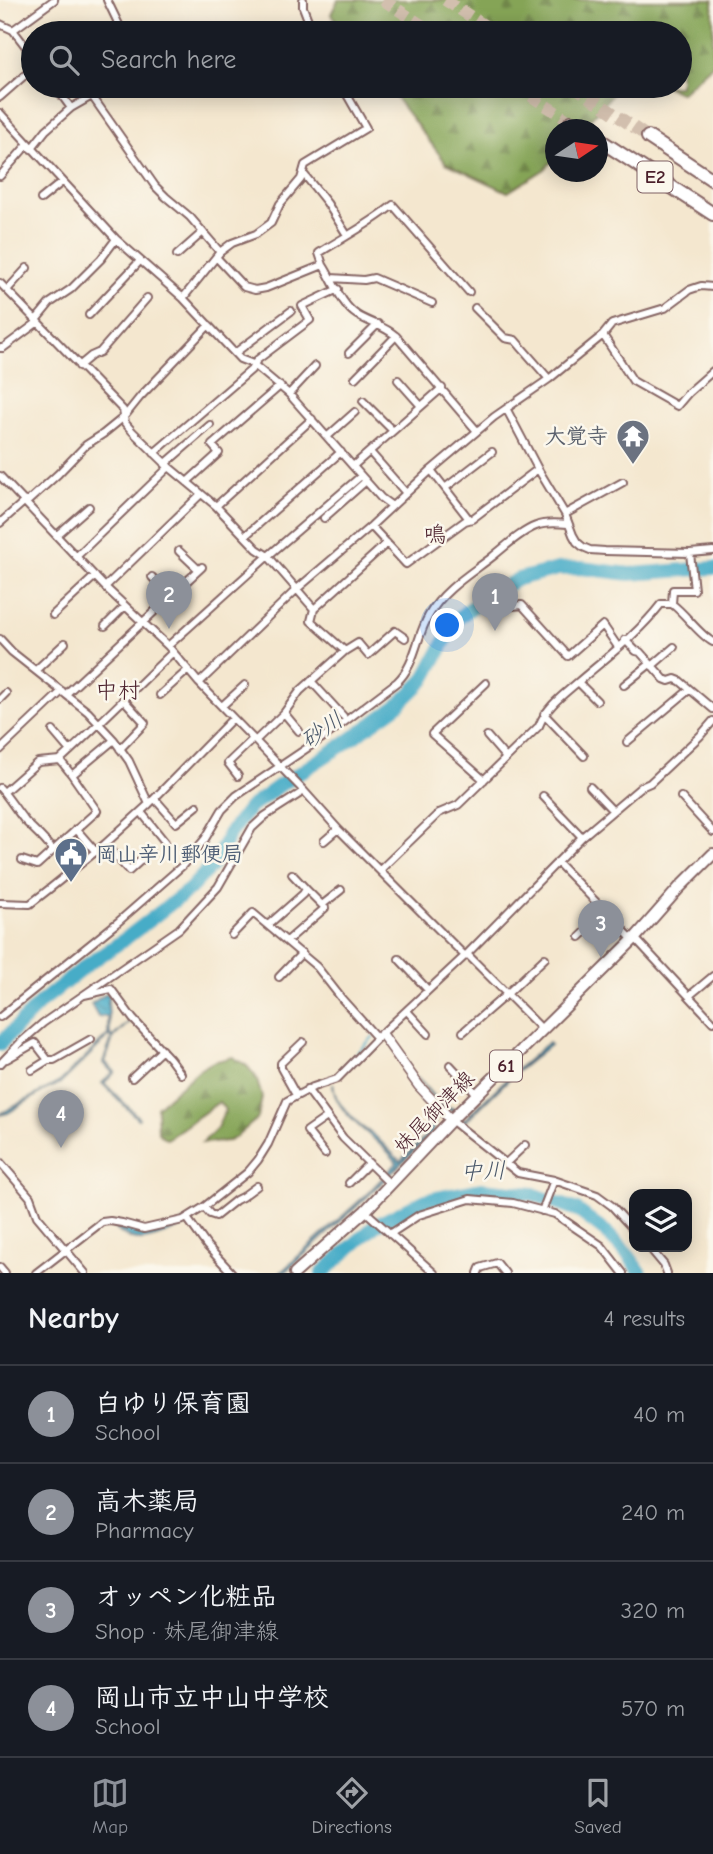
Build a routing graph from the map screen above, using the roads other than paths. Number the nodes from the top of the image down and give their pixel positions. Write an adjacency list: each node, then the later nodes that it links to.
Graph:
1 (54, 0): 4 (street)
2 (107, 0): 5 (street)
3 (303, 0): 6 (street)
4 (25, 21)
5 (117, 21)
6 (309, 21)
7 (0, 24): 9 (street)
8 (21, 24): 9 (street)
9 (13, 30): 10 (street)
10 (21, 40)
11 (21, 79): 12 (street)
12 (0, 97)
13 (64, 98): 17 (street)
14 (88, 98): 17 (street)
15 (93, 98): 28 (street)
16 (349, 98): 22 (street)
17 (71, 108): 21 (street)
18 (0, 113): 21 (street)
19 (648, 136): 24 (highway, E2)
20 (608, 146): 27 (highway, E2)
21 (29, 147): 23 (street); 25 (street)
22 (303, 173): 29 (street); 32 (street)
23 (0, 176)
24 (713, 180)
25 (62, 182): 26 (street); 30 (street)
26 (41, 200)
27 (713, 214)
28 (203, 232): 31 (street); 32 (street)
29 (347, 235): 34 (street); 41 (street)
30 (116, 239): 33 (street); 48 (street)
31 (177, 255)
32 (219, 255): 34 (street); 43 (street)
33 (139, 261): 43 (street); 47 (street)
34 (323, 265): 36 (street)
35 (27, 268): 40 (street)
36 (331, 278): 39 (street); 44 (street)
37 (0, 283): 40 (street)
38 (713, 286): 52 (street)
39 (338, 289): 49 (street); 56 (street)
40 (7, 290): 48 (street)
41 (469, 292)
42 (147, 298): 57 (street)
43 (183, 298): 50 (street)
44 (432, 303)
45 (475, 308): 61 (street)
46 (291, 311): 54 (street)
47 (89, 315)
48 (37, 321): 53 (street); 57 (street)
49 (379, 324): 51 (street); 55 (street)
50 (209, 326): 54 (street); 70 (street)
51 (396, 335): 60 (street); 64 (street)
52 (603, 335): 59 (street); 61 (street)
53 (0, 348)
54 (235, 353): 56 (street)
55 (349, 353)
56 (253, 364): 63 (street); 79 (street)
57 (79, 366): 70 (street)
58 (315, 366): 65 (street)
59 (713, 371)
60 (355, 378)
61 (548, 379): 68 (street)
62 (398, 380): 67 (street)
63 (280, 386): 65 (street); 86 (street)
64 (442, 388): 67 (street); 74 (street)
65 (289, 394): 71 (street)
66 (363, 401): 73 (street)
67 (421, 406): 73 (street)
68 (507, 410): 74 (street); 82 (street)
69 (355, 412): 75 (street)
70 (124, 416): 79 (street); 91 (street)
71 (312, 419): 75 (street); 92 (street)
72 (210, 425): 80 (street)
73 (393, 430): 77 (street)
74 (477, 431): 83 (street)
75 (328, 436): 76 (street)
76 (341, 452): 81 (street); 102 (street)
77 (370, 452): 81 (street); 89 (street)
78 (492, 452): 88 (street)
79 (154, 453): 80 (street)
80 (167, 466): 86 (street); 107 (street)
81 (353, 466): 85 (street)
82 (538, 469): 95 (street); 97 (street)
83 (431, 470): 88 (street); 89 (street)
84 (0, 476): 91 (street)
85 (364, 478): 93 (street); 96 (street); 108 (street)
86 (187, 482): 90 (street)
87 (623, 482): 95 (street)
88 (445, 488): 97 (street)
89 (406, 493): 93 (street)
90 (201, 494): 92 (street); 111 (street)
91 (26, 502): 98 (street); 101 (street)
92 (216, 506): 102 (street)
93 (392, 506): 100 (street)
94 (89, 507): 101 (street)
95 (565, 514): 99 (street)
96 (324, 518)
97 (469, 519): 103 (street)
98 (0, 523)
99 (568, 524): 106 (street); 167 (street)
100 (371, 526): 103 (street); 112 (street)
101 (57, 535): 107 (street)
102 (245, 536): 108 (street)
103 (387, 543): 117 (street)
104 (179, 551): 113 (street)
105 (713, 551): 106 (street)
106 (690, 553): 114 (street)
107 (77, 556): 109 (street)
108 (268, 556): 112 (street); 126 (street)
109 (95, 576): 111 (street); 118 (street)
110 (152, 577): 113 (street)
111 (105, 587): 115 (street)
112 (297, 589): 117 (street); 136 (street)
113 (171, 597): 119 (street)
114 (672, 604): 123 (street); 124 (street)
115 (125, 606): 119 (street); 120 (street)
116 (503, 607): 127 (street)
117 (314, 609): 129 (street)
118 (53, 615)
119 (144, 622): 126 (street); 141 (street)
120 (105, 626)
121 (405, 638): 129 (street)
122 (0, 639): 132 (street)
123 (625, 640): 127 (street); 131 (street)
124 (713, 642)
125 (65, 643): 132 (street)
126 (168, 646): 130 (street)
127 (618, 647): 135 (street)
128 (674, 647): 131 (street)
129 (345, 651): 134 (street)
130 (173, 652): 133 (street); 145 (street)
131 (651, 665): 139 (street); 140 (street)
132 (36, 670): 141 (street)
133 (188, 670): 136 (street); 143 (street)
134 (311, 681): 149 (street); 151 (street)
135 (578, 682): 146 (street); 150 (street)
136 (199, 683): 147 (street)
137 (486, 683): 170 (street)
138 (245, 685): 147 (street)
139 (624, 685)
140 (689, 690): 148 (street); 160 (street)
141 (64, 692): 154 (street); 162 (street)
142 (6, 693): 144 (street)
143 (160, 695)
144 (0, 699)
145 (123, 699): 154 (street); 161 (street)
146 (597, 701)
147 (222, 706): 152 (street)
148 (713, 709)
149 (284, 713): 156 (street); 159 (street)
150 (544, 714): 164 (street); 165 (street)
151 (343, 716)
152 (233, 718): 159 (street); 176 (street)
153 (713, 721): 179 (street)
154 (99, 723): 158 (street); 163 (street)
155 (53, 731): 163 (street)
156 (299, 731)
157 (487, 736): 165 (street)
158 (114, 740): 161 (street); 168 (street)
159 (254, 740): 167 (street); 169 (street)
160 (627, 742)
161 (120, 749): 177 (street)
162 (0, 750)
163 (70, 751): 166 (street)
164 (584, 756)
165 (506, 758): 170 (street)
166 (60, 760): 168 (street); 172 (street)
167 (280, 768): 173 (street); 218 (street)
168 (72, 775): 181 (street)
169 (238, 776)
170 (484, 780): 194 (street)
171 (590, 787): 179 (street)
172 (2, 790): 188 (street)
173 (303, 790): 182 (street); 214 (street)
174 (543, 796): 184 (street)
175 (681, 797): 183 (street)
176 (155, 799): 177 (street); 178 (street)
177 (149, 804): 180 (street)
178 (197, 806)
179 (612, 810): 184 (street)
180 (141, 812): 186 (street); 187 (street)
181 (76, 829): 188 (street); 189 (street)
182 (338, 829): 185 (street); 194 (street)
183 (713, 832)
184 (582, 837): 193 (street)
185 (324, 841)
186 (165, 842)
187 (105, 844): 189 (street); 190 (street)
188 (53, 851): 192 (street)
189 (96, 852): 198 (street)
190 (150, 852)
191 (713, 854): 204 (main road, 妹尾御津線 / 61)
192 (22, 860)
193 (557, 862): 200 (street); 207 (street)
194 (380, 870): 207 (street)
195 (292, 874): 196 (street)
196 (306, 888): 199 (street); 201 (street)
197 (341, 890): 199 (street)
198 (0, 903)
199 (322, 905): 205 (street)
200 (606, 912): 203 (street); 204 (street)
201 (268, 925): 202 (street); 205 (street)
202 (232, 935)
203 (580, 937)
204 (634, 939): 215 (street); 220 (main road, 妹尾御津線 / 61)
205 (287, 941): 206 (street)
206 (302, 953): 211 (street); 223 (street)
207 (466, 955): 212 (street); 213 (street)
208 (545, 958): 213 (street)
209 (399, 959): 212 (street)
210 (713, 976): 215 (street)
211 (279, 977)
212 (428, 990): 216 (street)
213 (507, 994): 220 (street); 221 (street)
214 (79, 996): 226 (street); 228 (street)
215 (689, 996): 217 (street)
216 (407, 1011): 222 (street); 223 (street)
217 (710, 1013): 219 (street)
218 (0, 1017)
219 (713, 1022)
220 (543, 1030): 234 (main road, 妹尾御津線 / 61)
221 (463, 1032)
222 (428, 1034)
223 (380, 1036): 233 (street); 237 (street)
224 (91, 1039): 227 (street)
225 (303, 1042): 235 (street)
226 (162, 1050): 231 (street); 232 (street)
227 (48, 1060): 228 (street); 230 (street)
228 (1, 1063)
229 (450, 1065): 234 (street)
230 (32, 1070)
231 (181, 1074)
232 (132, 1078)
233 (307, 1089): 235 (street); 236 (street)
234 (477, 1094): 237 (main road, 妹尾御津線 / 61)
235 (296, 1095): 247 (street)
236 (327, 1116): 239 (street); 241 (street)
237 (451, 1120): 242 (street); 245 (main road, 妹尾御津線 / 61)
238 (526, 1145): 242 (street)
239 (325, 1154)
240 (0, 1162): 253 (street)
241 (369, 1163): 244 (street); 245 (street)
242 (505, 1164): 243 (street)
243 (554, 1180): 248 (street); 251 (street)
244 (349, 1183)
245 (390, 1184): 249 (main road, 妹尾御津線 / 61)
246 (257, 1186): 247 (street)
247 (204, 1207): 250 (street)
248 (542, 1211): 252 (street); 264 (street)
249 (366, 1213): 252 (street); 260 (main road, 妹尾御津線 / 61)
250 (187, 1218): 253 (street); 259 (street)
251 (629, 1225)
252 (390, 1234): 261 (street)
253 (66, 1251): 257 (street); 258 (street)
254 (653, 1252): 265 (street)
255 (0, 1267): 256 (street)
256 (5, 1273)
257 (36, 1273)
258 (85, 1273)
259 (232, 1273)
260 (295, 1273)
261 (434, 1273)
262 (478, 1273): 263 (street)
263 (505, 1273)
264 (623, 1273)
265 (667, 1273)

